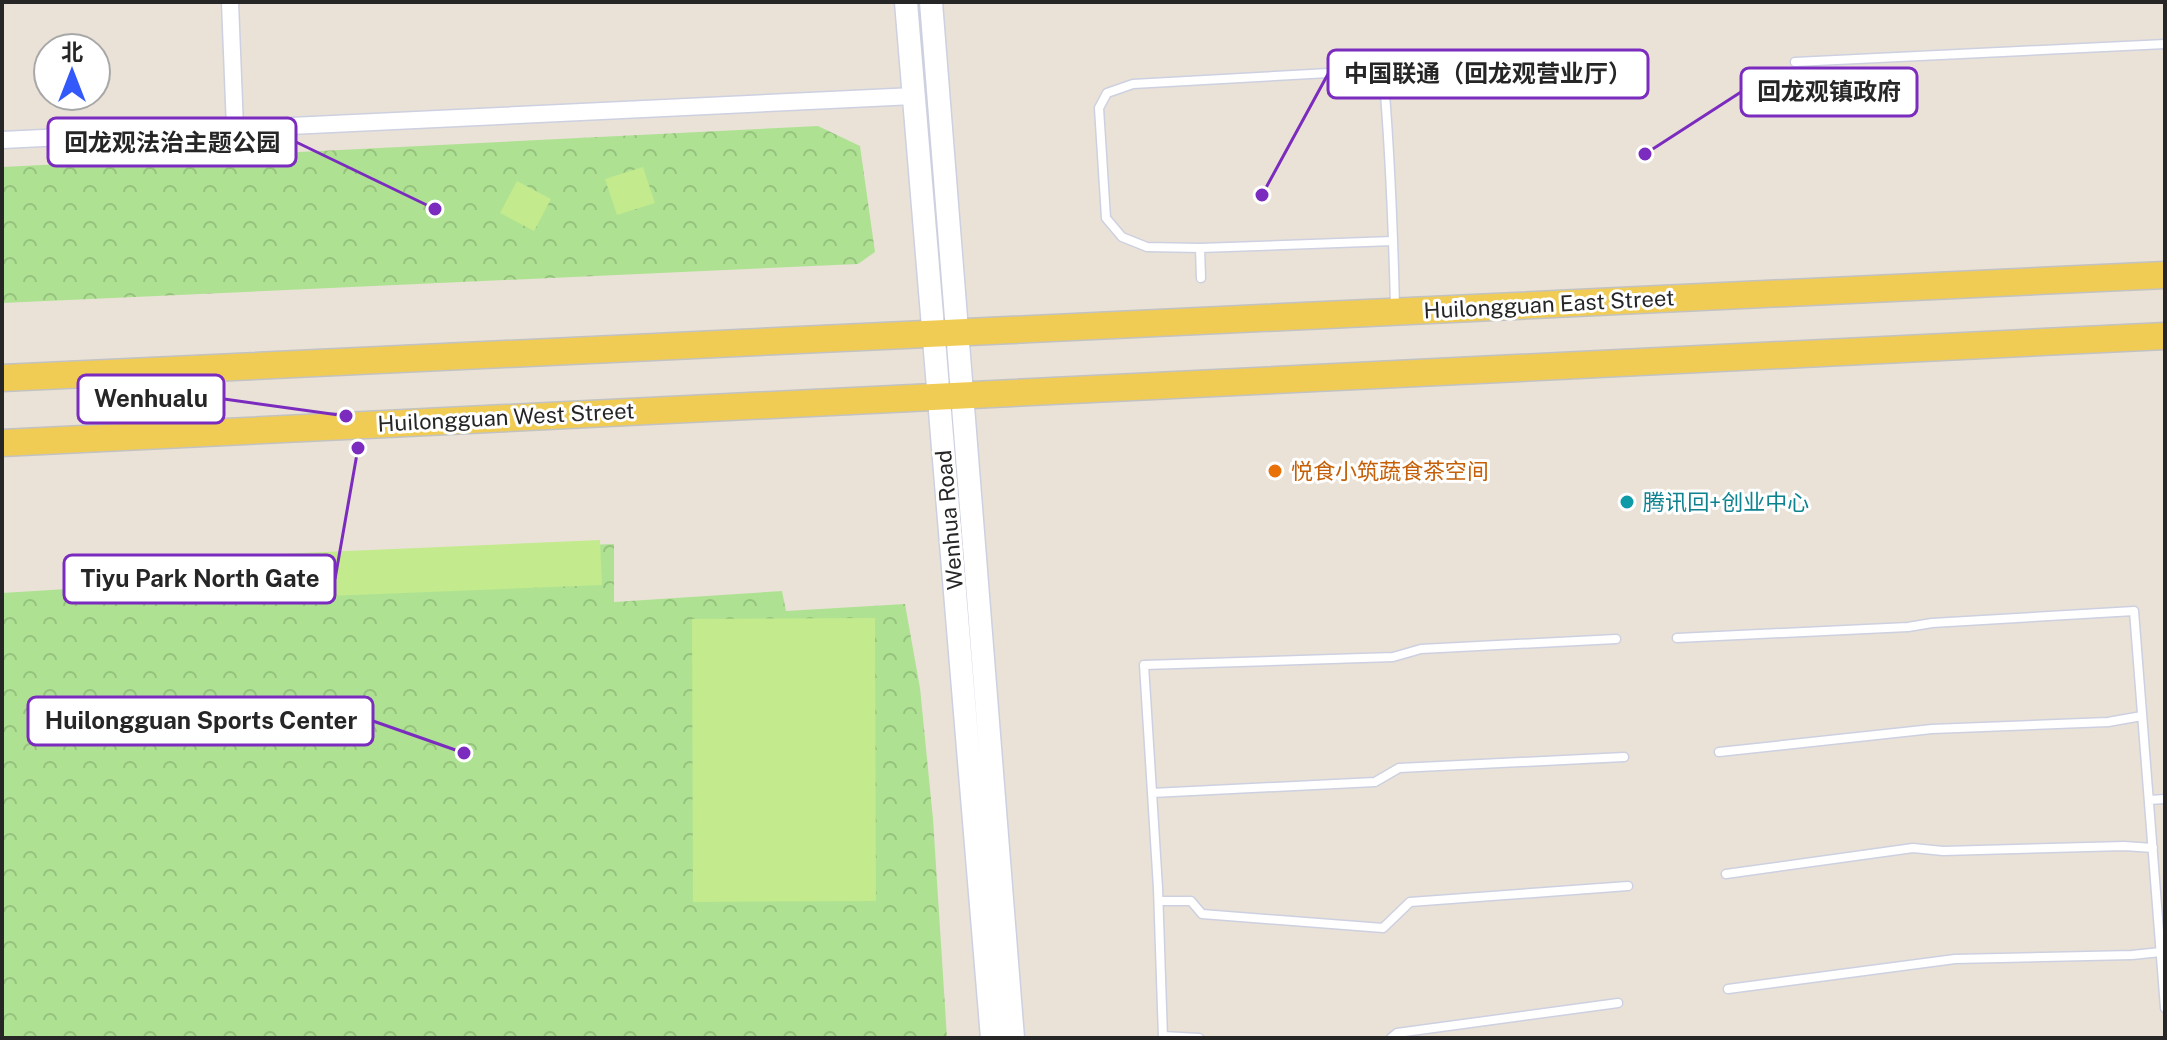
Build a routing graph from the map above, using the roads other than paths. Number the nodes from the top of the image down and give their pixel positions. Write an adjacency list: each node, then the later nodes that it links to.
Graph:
1 (230, 2): 7 (street)
2 (906, 2): 6 (street, Wenhua Road)
3 (931, 2): 14 (street, Wenhua Road)
4 (2165, 44): 5 (lane)
5 (1795, 62)
6 (914, 96): 7 (street); 14 (street, Wenhua Road)
7 (235, 128): 8 (street)
8 (2, 140)
9 (1393, 241): 10 (lane); 10 (lane); 13 (lane)
10 (1200, 248): 12 (lane)
11 (2165, 275): 13 (main road, Huilongguan East Street)
12 (1201, 278)
13 (1395, 311): 14 (main road, Huilongguan East Street)
14 (945, 332): 16 (main road); 17 (street, Wenhua Road)
15 (2165, 336): 17 (main road)
16 (2, 378)
17 (950, 395): 18 (main road, Huilongguan West Street); 36 (street, Wenhua Road); 37 (street, Wenhua Road)
18 (2, 443)
19 (1677, 638): 21 (lane)
20 (1616, 639): 24 (lane)
21 (2142, 716): 22 (lane); 26 (lane)
22 (1719, 752)
23 (1624, 757): 24 (lane)
24 (1152, 793): 30 (lane)
25 (2165, 799): 26 (lane)
26 (2149, 800): 27 (lane)
27 (2153, 848): 28 (lane); 31 (lane)
28 (1726, 874)
29 (1628, 886): 30 (lane)
30 (1159, 901): 35 (lane)
31 (2161, 952): 32 (lane); 34 (lane)
32 (1728, 989)
33 (1618, 1003): 39 (lane)
34 (2165, 1008)
35 (1163, 1037): 38 (lane)
36 (992, 1038)
37 (1013, 1038)
38 (1199, 1038)
39 (1391, 1038)

